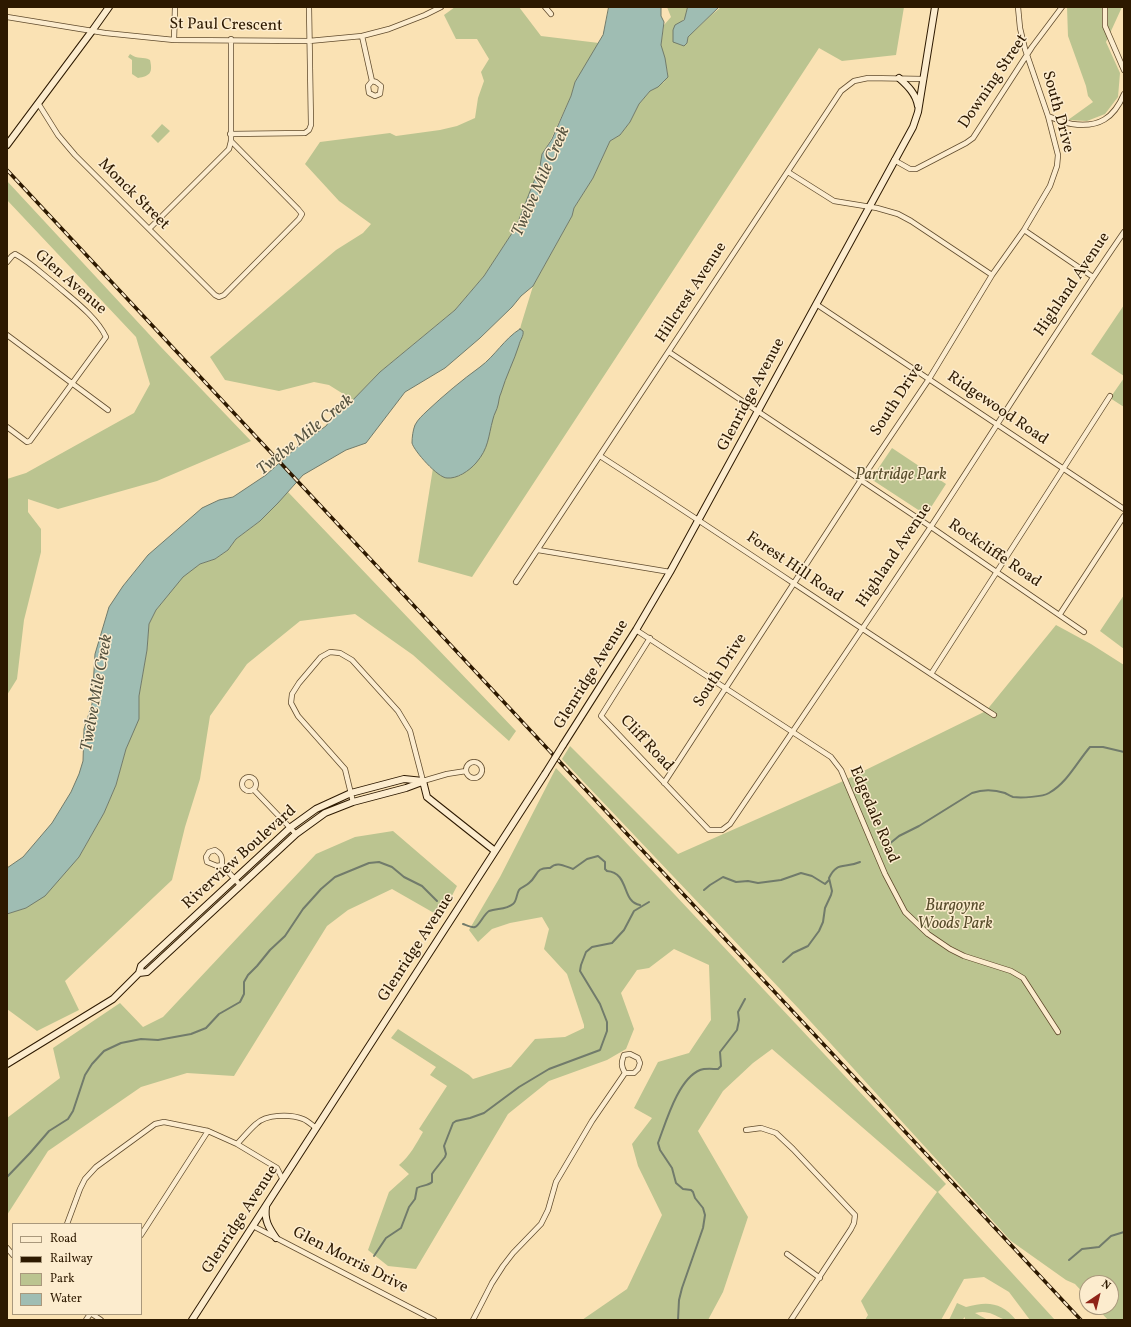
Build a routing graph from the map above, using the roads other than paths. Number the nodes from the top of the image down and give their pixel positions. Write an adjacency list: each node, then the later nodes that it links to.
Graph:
1 (109, 7): 12 (main road)
2 (175, 7): 15 (street)
3 (309, 7): 16 (street)
4 (441, 7): 13 (street, St Paul Crescent)
5 (545, 7): 10 (street)
6 (935, 7): 20 (main road, Glenridge Avenue)
7 (1018, 7): 17 (street, South Drive)
8 (1062, 7): 17 (street, Downing Street)
9 (1105, 7): 18 (street)
10 (551, 14)
11 (7, 17): 12 (street, St Paul Crescent)
12 (92, 31): 15 (street, St Paul Crescent); 23 (main road)
13 (362, 36): 16 (street, St Paul Crescent); 21 (street)
14 (231, 39): 15 (street, St Paul Crescent); 16 (street, St Paul Crescent); 26 (street)
15 (174, 40)
16 (309, 41): 26 (street)
17 (1027, 55): 25 (street, South Drive); 29 (street, Downing Street)
18 (1124, 70)
19 (899, 78): 20 (street, Hillcrest Avenue); 24 (main road); 30 (street, Hillcrest Avenue)
20 (924, 79): 24 (main road, Glenridge Avenue)
21 (372, 81)
22 (1124, 94): 25 (street)
23 (38, 103): 28 (main road); 32 (street, Monck Street)
24 (918, 112): 29 (main road, Glenridge Avenue)
25 (1048, 116): 33 (street, South Drive)
26 (230, 134): 27 (street)
27 (231, 141): 32 (street); 32 (street, Monck Street)
28 (8, 143)
29 (894, 160): 31 (main road, Glenridge Avenue)
30 (788, 172): 31 (street); 40 (street, Hillcrest Avenue)
31 (869, 208): 36 (street); 38 (main road, Glenridge Avenue)
32 (149, 229)
33 (1024, 230): 36 (street, South Drive); 37 (street)
34 (1124, 232): 37 (street, Highland Avenue)
35 (7, 262): 42 (street, Glen Avenue)
36 (992, 275): 41 (street, South Drive)
37 (1093, 277): 46 (street, Highland Avenue)
38 (816, 304): 41 (street, Ridgewood Road); 45 (main road, Glenridge Avenue)
39 (7, 335): 42 (street)
40 (669, 352): 45 (street, Rockcliffe Road); 48 (street, Hillcrest Avenue)
41 (928, 379): 46 (street, Ridgewood Road); 50 (street, South Drive)
42 (73, 384): 44 (street); 47 (street, Glen Avenue)
43 (1110, 396): 49 (street)
44 (108, 410)
45 (758, 411): 50 (street, Rockcliffe Road); 53 (main road, Glenridge Avenue)
46 (997, 425): 49 (street, Ridgewood Road); 54 (street, Highland Avenue)
47 (7, 427)
48 (600, 456): 53 (street, Forest Hill Road); 55 (street, Hillcrest Avenue)
49 (1063, 468): 51 (street, Ridgewood Road); 57 (street)
50 (861, 480): 54 (street, Rockcliffe Road); 59 (street, South Drive)
51 (1124, 509)
52 (1124, 516): 60 (street)
53 (699, 519): 56 (main road, Glenridge Avenue); 59 (street, Forest Hill Road)
54 (931, 527): 57 (street, Rockcliffe Road); 61 (street, Highland Avenue)
55 (538, 550): 56 (street); 58 (street, Hillcrest Avenue)
56 (670, 572): 62 (main road, Glenridge Avenue)
57 (997, 572): 60 (street, Rockcliffe Road); 65 (street)
58 (516, 582)
59 (793, 584): 61 (street, Forest Hill Road); 66 (street, South Drive)
60 (1060, 614): 63 (street, Rockcliffe Road)
61 (862, 629): 65 (street, Forest Hill Road); 68 (street, Highland Avenue)
62 (636, 630): 64 (street, Edgedale Road); 78 (main road, Glenridge Avenue, bridge)
63 (1084, 632)
64 (650, 638): 66 (street, Edgedale Road); 71 (street, Cliff Road)
65 (931, 674): 67 (street, Forest Hill Road)
66 (726, 688): 68 (street, Edgedale Road); 71 (street, South Drive)
67 (994, 715)
68 (792, 732): 76 (street, Highland Avenue); 85 (street, Edgedale Road)
69 (466, 771): 70 (street)
70 (423, 781): 73 (main road, Riverview Boulevard); 73 (street); 74 (main road, Riverview Boulevard); 78 (main road)
71 (664, 783): 76 (street, Cliff Road)
72 (254, 790): 75 (street)
73 (351, 793): 74 (street); 75 (main road, Riverview Boulevard)
74 (353, 802): 77 (main road, Riverview Boulevard)
75 (291, 827): 77 (street); 80 (main road, Riverview Boulevard)
76 (722, 830)
77 (296, 834): 81 (main road, Riverview Boulevard)
78 (495, 851): 88 (main road, Glenridge Avenue)
79 (222, 865): 80 (street)
80 (235, 879): 81 (street); 82 (main road, Riverview Boulevard)
81 (240, 885): 83 (main road, Riverview Boulevard)
82 (175, 933): 83 (main road); 84 (main road, Riverview Boulevard)
83 (182, 940): 84 (main road, Riverview Boulevard)
84 (139, 973): 86 (main road, Riverview Boulevard)
85 (1058, 1032)
86 (7, 1064)
87 (625, 1073): 87 (street); 102 (street)
88 (316, 1128): 91 (street); 92 (main road, Glenridge Avenue)
89 (746, 1130): 99 (street)
90 (208, 1132): 91 (street); 94 (street); 96 (street)
91 (237, 1144): 92 (street)
92 (283, 1180): 93 (main road, Glenridge Avenue)
93 (266, 1205): 95 (main road, Glenridge Avenue); 97 (main road)
94 (67, 1223)
95 (253, 1226): 97 (street, Glen Morris Drive); 100 (main road, Glenridge Avenue)
96 (142, 1233)
97 (276, 1238): 101 (street, Glen Morris Drive)
98 (786, 1254): 99 (street)
99 (820, 1278): 103 (street)
100 (192, 1320)
101 (434, 1320)
102 (473, 1320)
103 (791, 1320)

